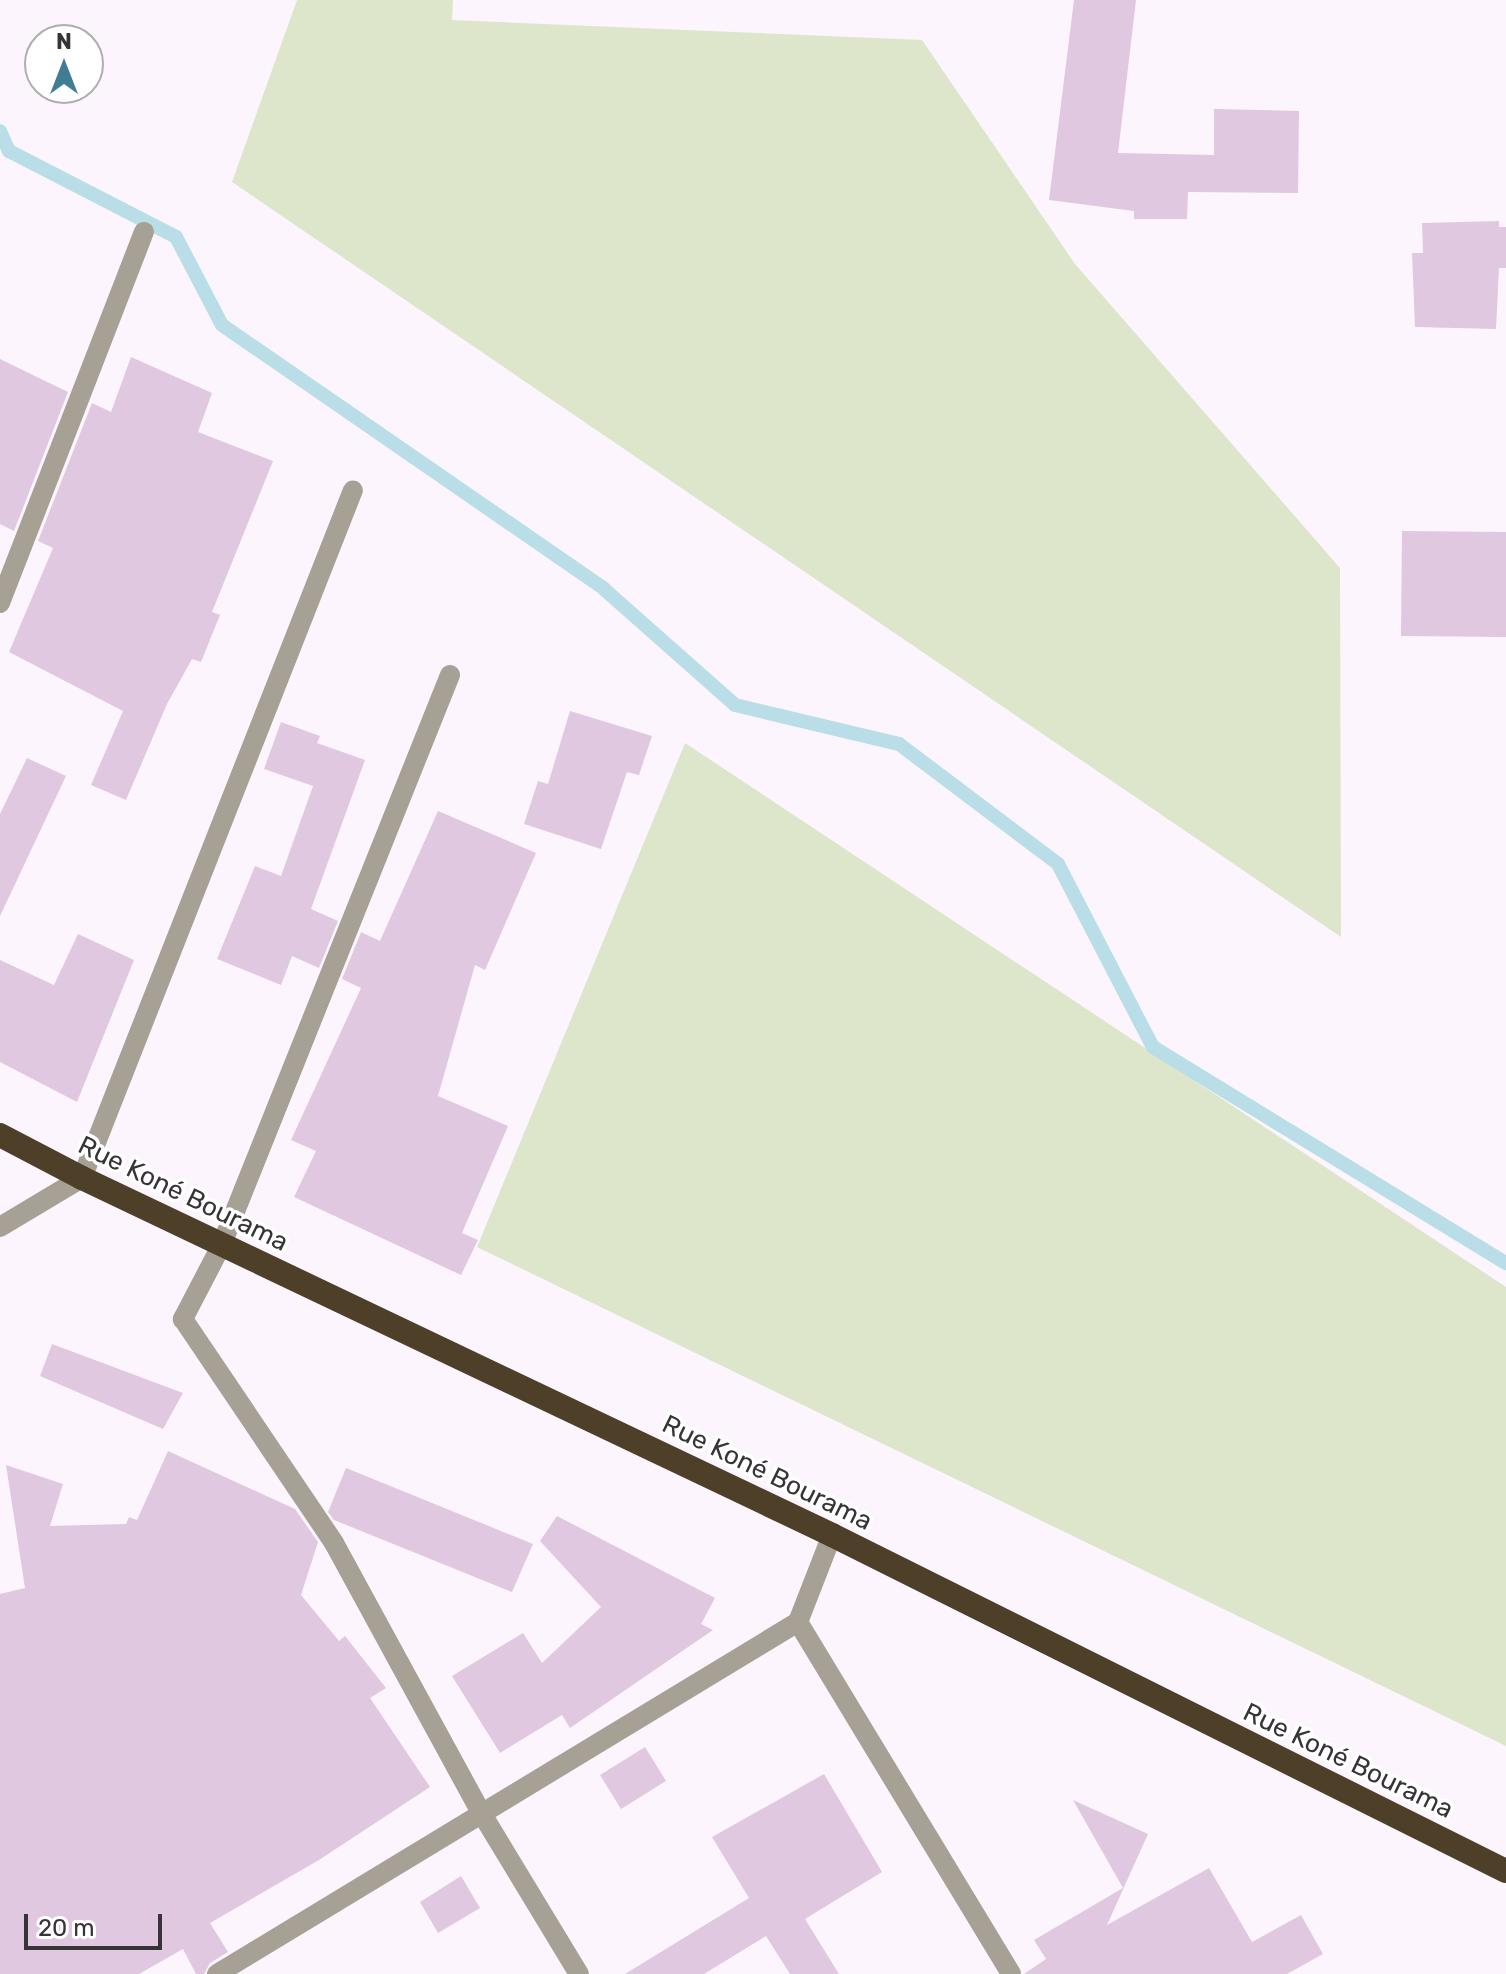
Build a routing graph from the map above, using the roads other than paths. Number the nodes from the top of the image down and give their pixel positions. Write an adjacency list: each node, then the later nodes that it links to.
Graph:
1 (144, 232): 3 (street)
2 (353, 490): 6 (street)
3 (0, 603)
4 (450, 675): 8 (street)
5 (0, 1135): 6 (highway, Rue Koné Bourama)
6 (82, 1178): 7 (street); 8 (highway, Rue Koné Bourama)
7 (0, 1227)
8 (222, 1244): 9 (highway, Rue Koné Bourama); 11 (street)
9 (832, 1535): 10 (street); 12 (highway, Rue Koné Bourama)
10 (798, 1622): 11 (street); 15 (street)
11 (482, 1814): 13 (street); 14 (street)
12 (1506, 1871)
13 (217, 1974)
14 (579, 1974)
15 (1011, 1974)

